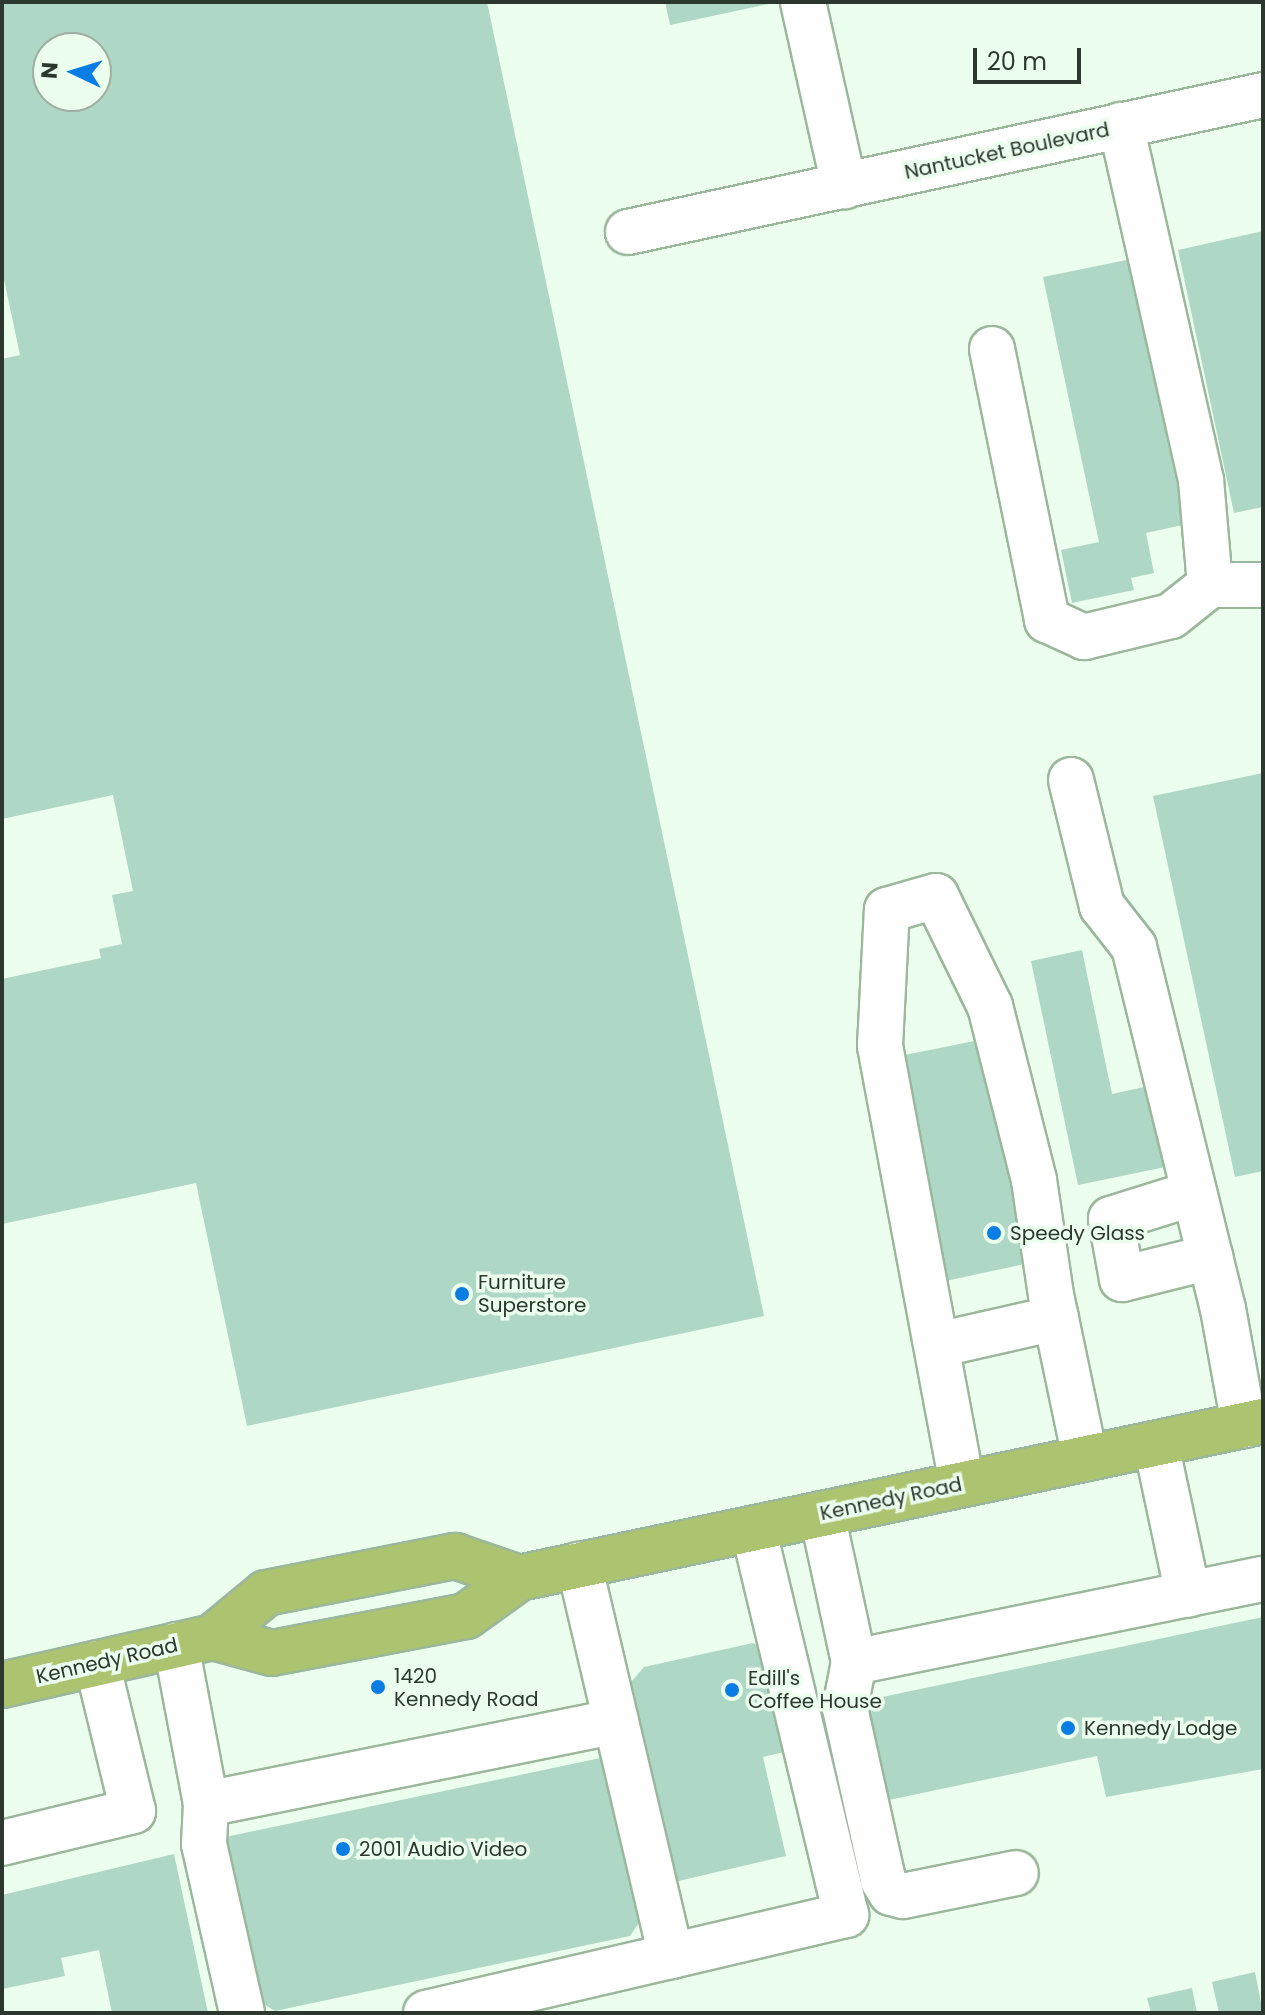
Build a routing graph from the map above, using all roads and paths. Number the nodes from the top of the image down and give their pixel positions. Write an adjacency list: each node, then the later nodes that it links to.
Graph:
1 (803, 2): 4 (street)
2 (1263, 95): 3 (street, Nantucket Boulevard)
3 (1121, 125): 4 (street, Nantucket Boulevard); 7 (street)
4 (844, 186): 5 (street, Nantucket Boulevard)
5 (628, 232)
6 (992, 349): 7 (street)
7 (1210, 585): 8 (street)
8 (1263, 585)
9 (1071, 780): 10 (street)
10 (1194, 1193): 11 (street); 11 (street)
11 (1210, 1257): 14 (street)
12 (1056, 1318): 13 (street); 13 (street); 16 (street)
13 (937, 1345): 17 (street)
14 (1253, 1423): 15 (main road, Kennedy Road)
15 (1156, 1444): 16 (main road, Kennedy Road); 23 (street)
16 (1085, 1458): 17 (main road, Kennedy Road)
17 (962, 1484): 18 (main road, Kennedy Road)
18 (822, 1514): 19 (main road, Kennedy Road); 25 (street)
19 (753, 1529): 20 (main road, Kennedy Road); 32 (street)
20 (579, 1565): 21 (main road, Kennedy Road); 28 (street)
21 (519, 1578): 24 (main road, Kennedy Road); 24 (main road, Kennedy Road)
22 (1263, 1579): 23 (street)
23 (1188, 1595): 25 (street)
24 (194, 1641): 26 (main road, Kennedy Road); 29 (street)
25 (854, 1662): 31 (street)
26 (97, 1663): 27 (main road, Kennedy Road); 30 (street)
27 (2, 1685)
28 (616, 1721): 29 (street); 32 (street)
29 (206, 1804): 33 (street)
30 (2, 1843)
31 (1016, 1873)
32 (671, 1956): 34 (street)
33 (242, 2013)
34 (426, 2013)

